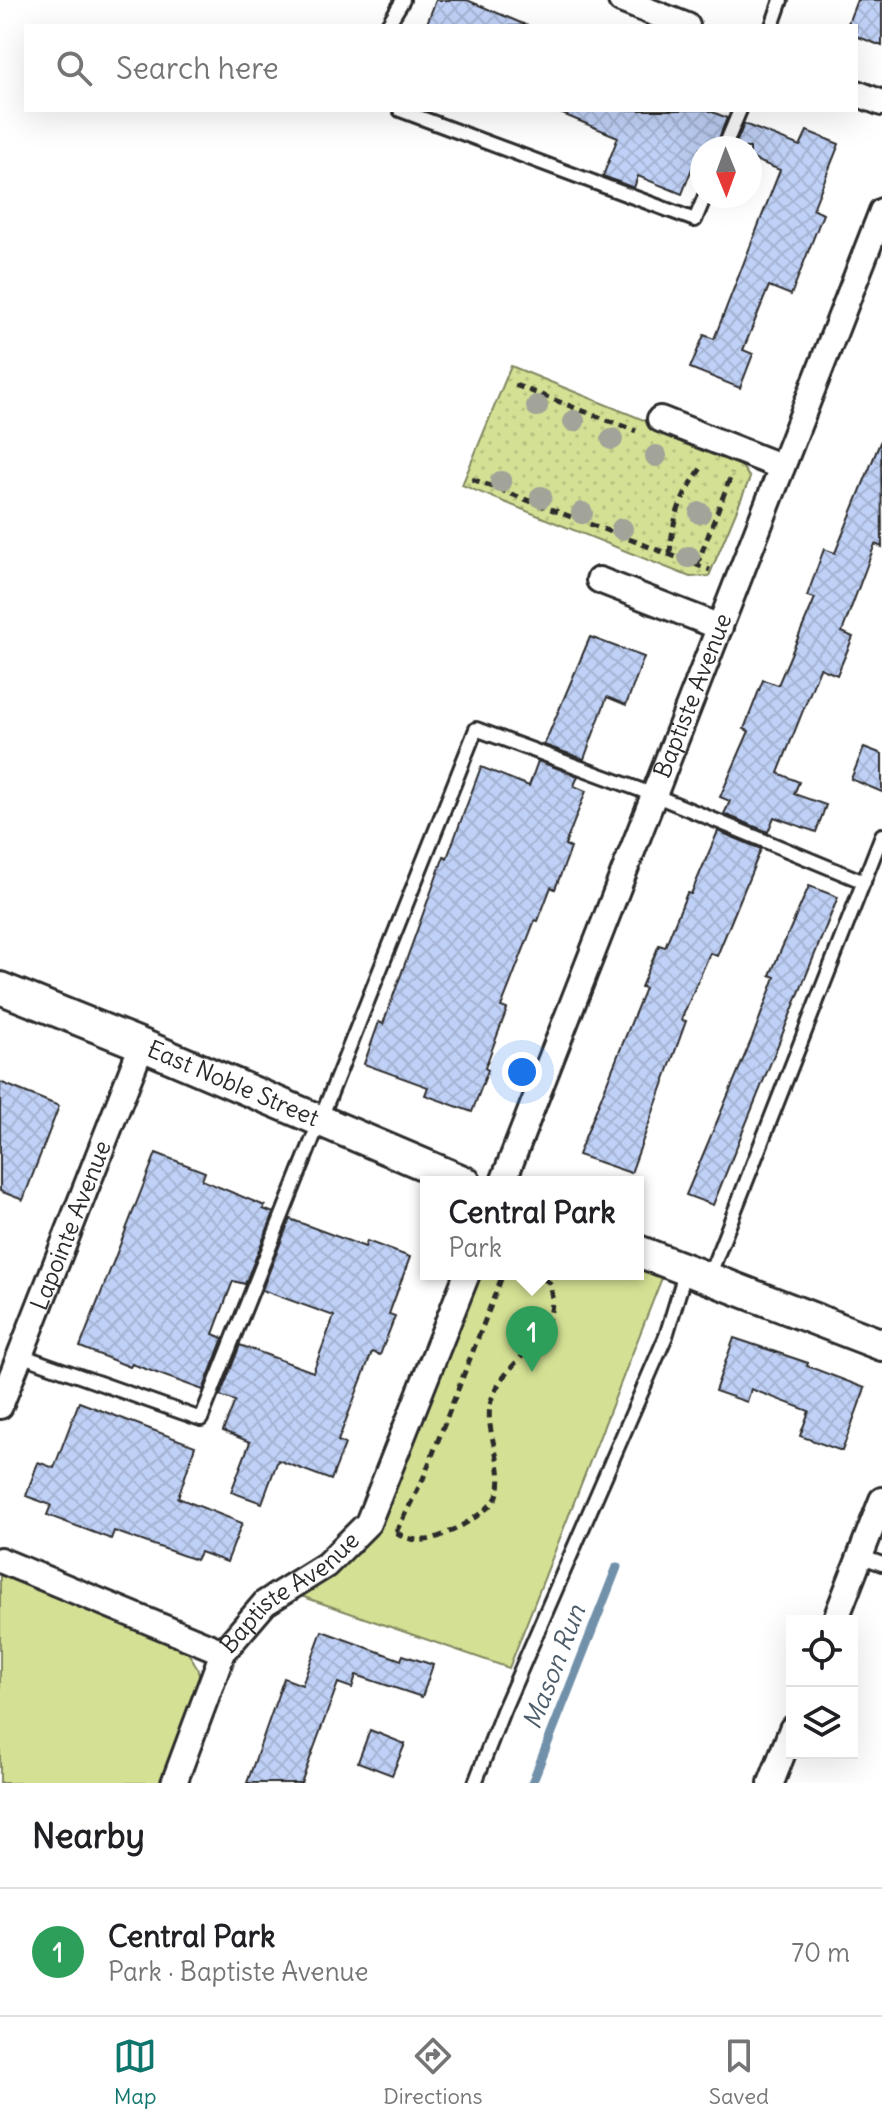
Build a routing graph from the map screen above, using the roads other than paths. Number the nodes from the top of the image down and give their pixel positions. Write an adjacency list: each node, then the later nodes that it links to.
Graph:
1 (403, 0): 4 (lane)
2 (621, 0): 5 (street)
3 (781, 0): 6 (lane)
4 (388, 24)
5 (682, 24)
6 (773, 24)
7 (858, 94): 8 (street)
8 (882, 103)
9 (405, 112): 12 (lane)
10 (739, 112): 11 (lane)
11 (729, 136)
12 (700, 208)
13 (882, 211): 15 (street, Baptiste Avenue)
14 (654, 427): 15 (street)
15 (782, 467): 17 (street, Baptiste Avenue)
16 (599, 580): 17 (street)
17 (720, 627): 18 (street, Baptiste Avenue)
18 (654, 795): 20 (lane); 23 (lane); 25 (street, Baptiste Avenue)
19 (882, 835): 20 (lane)
20 (864, 882): 27 (lane)
21 (0, 988): 22 (street, East Noble Street)
22 (142, 1045): 23 (street, East Noble Street); 30 (street, Lapointe Avenue)
23 (321, 1121): 24 (street, East Noble Street); 30 (lane)
24 (451, 1176)
25 (505, 1176)
26 (644, 1253): 27 (street)
27 (697, 1275): 29 (street); 39 (lane)
28 (465, 1280): 36 (street, Baptiste Avenue)
29 (882, 1345)
30 (20, 1355): 31 (street, Lapointe Avenue)
31 (0, 1406)
32 (882, 1500): 34 (street)
33 (0, 1560): 36 (street)
34 (871, 1560): 35 (street)
35 (839, 1615)
36 (223, 1652): 38 (street, Baptiste Avenue)
37 (786, 1744): 40 (street)
38 (174, 1783)
39 (475, 1783)
40 (771, 1783)

